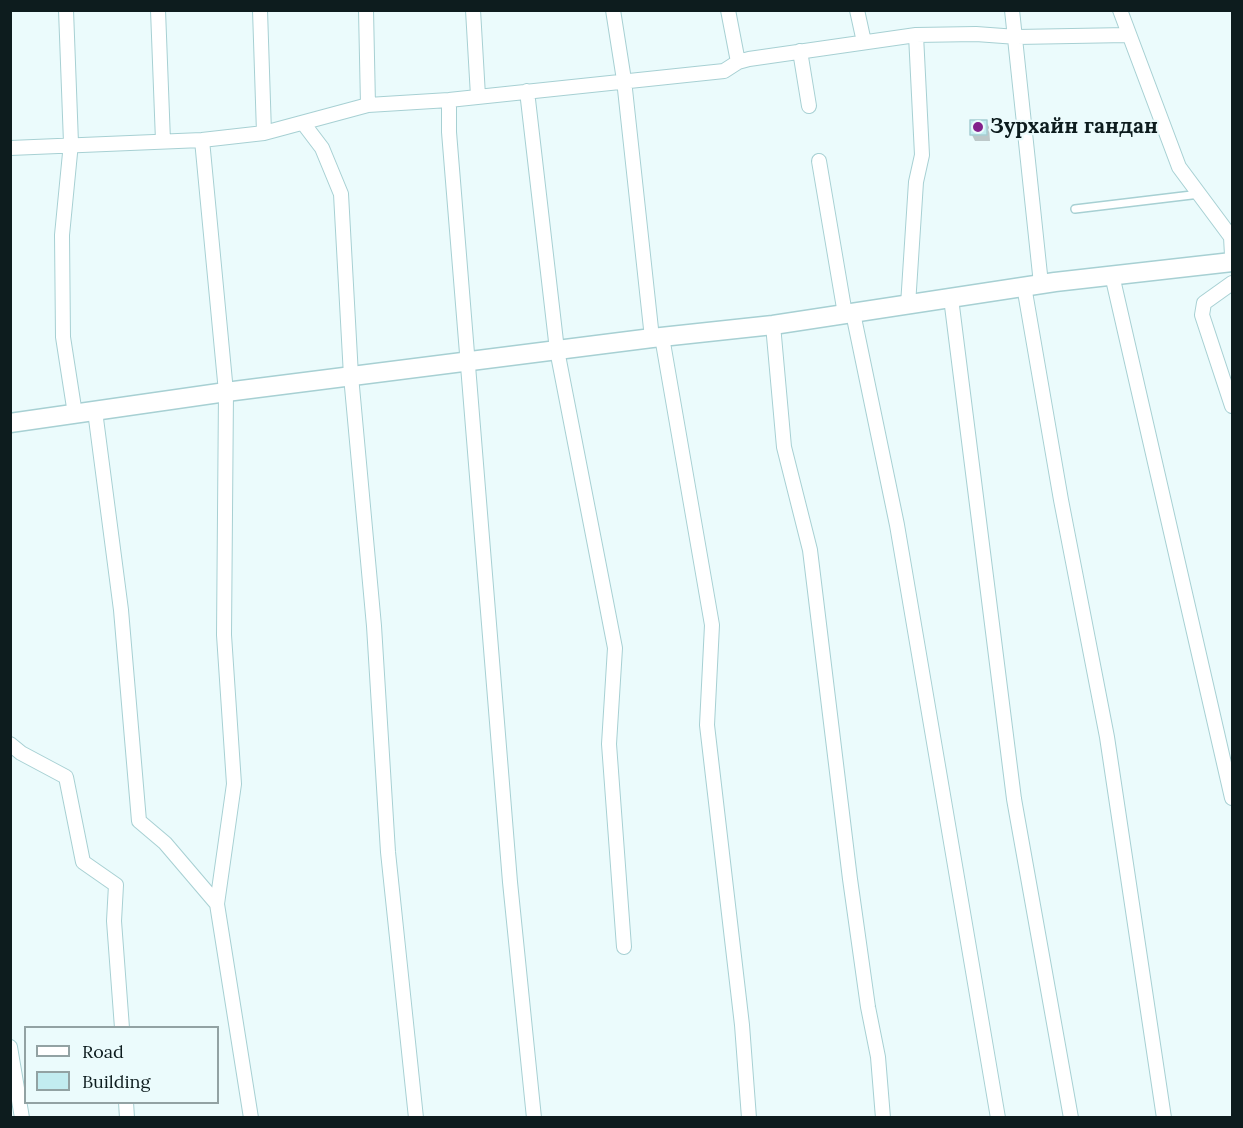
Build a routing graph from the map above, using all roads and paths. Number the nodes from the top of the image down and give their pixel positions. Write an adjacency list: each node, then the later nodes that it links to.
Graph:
1 (66, 10): 27 (street)
2 (158, 10): 26 (street)
3 (260, 10): 24 (street)
4 (366, 10): 21 (street)
5 (473, 10): 19 (street)
6 (613, 10): 17 (street)
7 (728, 10): 16 (street)
8 (857, 10): 14 (street)
9 (1012, 10): 13 (street)
10 (1120, 10): 12 (street)
11 (916, 35): 13 (street); 14 (street); 39 (street)
12 (1127, 35): 13 (street); 30 (street)
13 (1017, 38): 37 (street)
14 (864, 42): 15 (street)
15 (800, 51): 16 (street); 22 (street)
16 (738, 62): 17 (street)
17 (624, 80): 18 (street); 42 (street)
18 (527, 91): 19 (street); 43 (street)
19 (478, 96): 20 (street)
20 (449, 100): 21 (street); 44 (street)
21 (368, 105): 23 (street)
22 (809, 106)
23 (303, 123): 24 (street); 45 (street)
24 (264, 133): 25 (street)
25 (202, 140): 26 (street); 46 (street)
26 (163, 141): 27 (street)
27 (71, 143): 28 (street); 49 (street)
28 (10, 148)
29 (819, 161): 40 (street)
30 (1200, 194): 31 (lane); 32 (street)
31 (1075, 209)
32 (1232, 236): 33 (street)
33 (1233, 255)
34 (1233, 262): 35 (street)
35 (1112, 275): 37 (street); 52 (street)
36 (1233, 283): 47 (street)
37 (1033, 285): 38 (street); 65 (street)
38 (951, 298): 39 (street); 64 (street)
39 (908, 304): 40 (street)
40 (849, 314): 41 (street); 63 (street)
41 (773, 325): 42 (street); 62 (street)
42 (657, 337): 43 (street); 61 (street)
43 (557, 350): 44 (street); 54 (street)
44 (467, 362): 45 (street); 60 (street)
45 (351, 376): 46 (street); 59 (street)
46 (226, 392): 48 (street); 53 (street)
47 (1231, 397)
48 (95, 411): 49 (street); 53 (street)
49 (75, 414): 50 (street)
50 (10, 423)
51 (10, 744): 55 (street)
52 (1233, 798)
53 (217, 904): 58 (street)
54 (624, 947)
55 (122, 1026)
56 (10, 1047): 57 (street)
57 (22, 1118)
58 (251, 1118)
59 (416, 1118)
60 (534, 1118)
61 (749, 1118)
62 (884, 1118)
63 (998, 1118)
64 (1071, 1118)
65 (1164, 1118)

